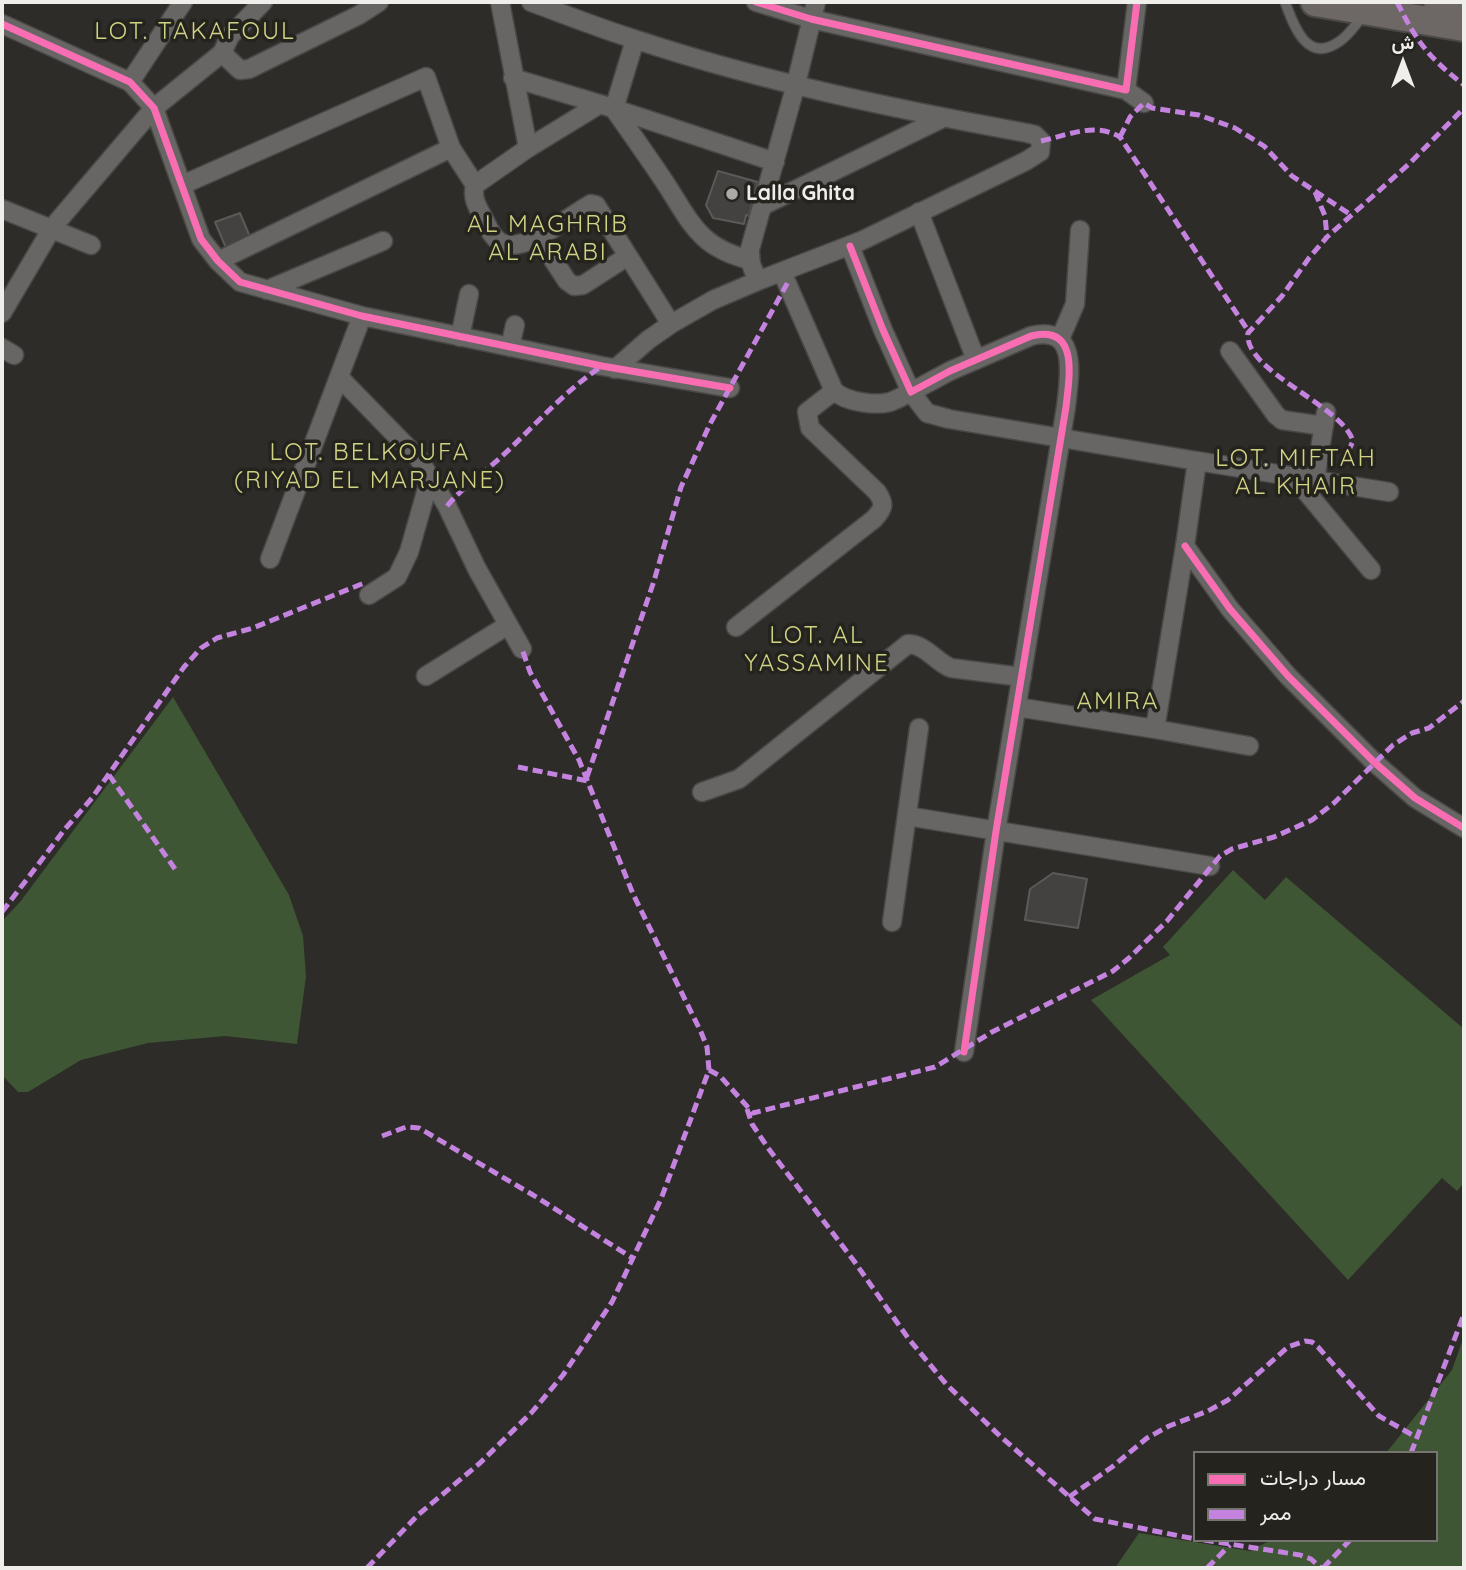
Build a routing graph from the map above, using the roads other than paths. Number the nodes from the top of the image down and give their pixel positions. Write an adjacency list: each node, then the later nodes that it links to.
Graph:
1 (183, 2): 19 (street)
2 (264, 2): 17 (street)
3 (379, 2): 17 (street)
4 (500, 2): 18 (street)
5 (531, 2): 16 (street)
6 (756, 2): 13 (street)
7 (1137, 2): 21 (street)
8 (1285, 2): 12 (lane)
9 (1314, 2): 12 (main road)
10 (1438, 2): 11 (main road)
11 (1464, 6)
12 (1368, 10): 15 (main road)
13 (813, 11): 20 (street); 21 (street)
14 (2, 24): 19 (street)
15 (1464, 27)
16 (635, 40): 20 (street); 23 (street)
17 (222, 52): 24 (street)
18 (513, 78): 23 (street); 27 (street)
19 (130, 82): 24 (street)
20 (796, 84): 25 (street); 28 (street)
21 (1126, 90): 22 (street)
22 (1144, 103)
23 (607, 106): 27 (street); 28 (street); 41 (street)
24 (155, 108): 29 (street); 34 (street)
25 (943, 118): 31 (street); 33 (street)
26 (451, 148): 29 (street); 30 (street); 42 (street)
27 (528, 148): 30 (street)
28 (775, 162): 31 (street)
29 (182, 185): 42 (street)
30 (475, 186): 36 (street)
31 (762, 206): 41 (street)
32 (2, 209): 34 (street)
33 (919, 212): 39 (street); 55 (street)
34 (52, 228): 38 (street); 47 (street)
35 (1080, 230): 52 (street)
36 (538, 237): 40 (street); 40 (street)
37 (383, 241): 45 (street)
38 (91, 245)
39 (850, 246): 43 (street); 60 (street)
40 (628, 256): 49 (street)
41 (750, 260): 44 (street)
42 (218, 261): 45 (street)
43 (782, 272): 44 (street); 59 (street)
44 (760, 279): 49 (street)
45 (267, 290): 48 (street)
46 (469, 294): 51 (street)
47 (2, 313)
48 (362, 316): 51 (street); 57 (street)
49 (671, 324): 56 (street)
50 (515, 325): 53 (street)
51 (460, 337): 53 (street)
52 (1060, 339): 55 (street); 61 (street)
53 (510, 347): 56 (street)
54 (1230, 351): 65 (street)
55 (976, 359): 60 (street)
56 (615, 369): 58 (street)
57 (339, 377): 64 (street); 68 (street)
58 (730, 388)
59 (834, 391): 60 (street); 72 (street)
60 (911, 392): 61 (street)
61 (1061, 437): 62 (street); 75 (street)
62 (1197, 461): 63 (street); 67 (street)
63 (1294, 477): 65 (street); 69 (street)
64 (430, 478): 70 (street); 71 (street)
65 (1315, 480): 66 (street)
66 (1389, 492)
67 (1185, 547): 78 (street); 82 (street)
68 (270, 559)
69 (1371, 570)
70 (369, 595)
71 (508, 625): 73 (street); 74 (street)
72 (736, 627)
73 (522, 649)
74 (426, 676)
75 (1022, 677): 76 (street); 80 (street)
76 (1017, 707): 78 (street); 83 (street)
77 (919, 728): 81 (street)
78 (1155, 729): 79 (street)
79 (1249, 746)
80 (702, 793)
81 (907, 816): 83 (street); 85 (street)
82 (1464, 828)
83 (996, 831): 84 (street); 86 (street)
84 (1210, 866)
85 (892, 922)
86 (964, 1052)

